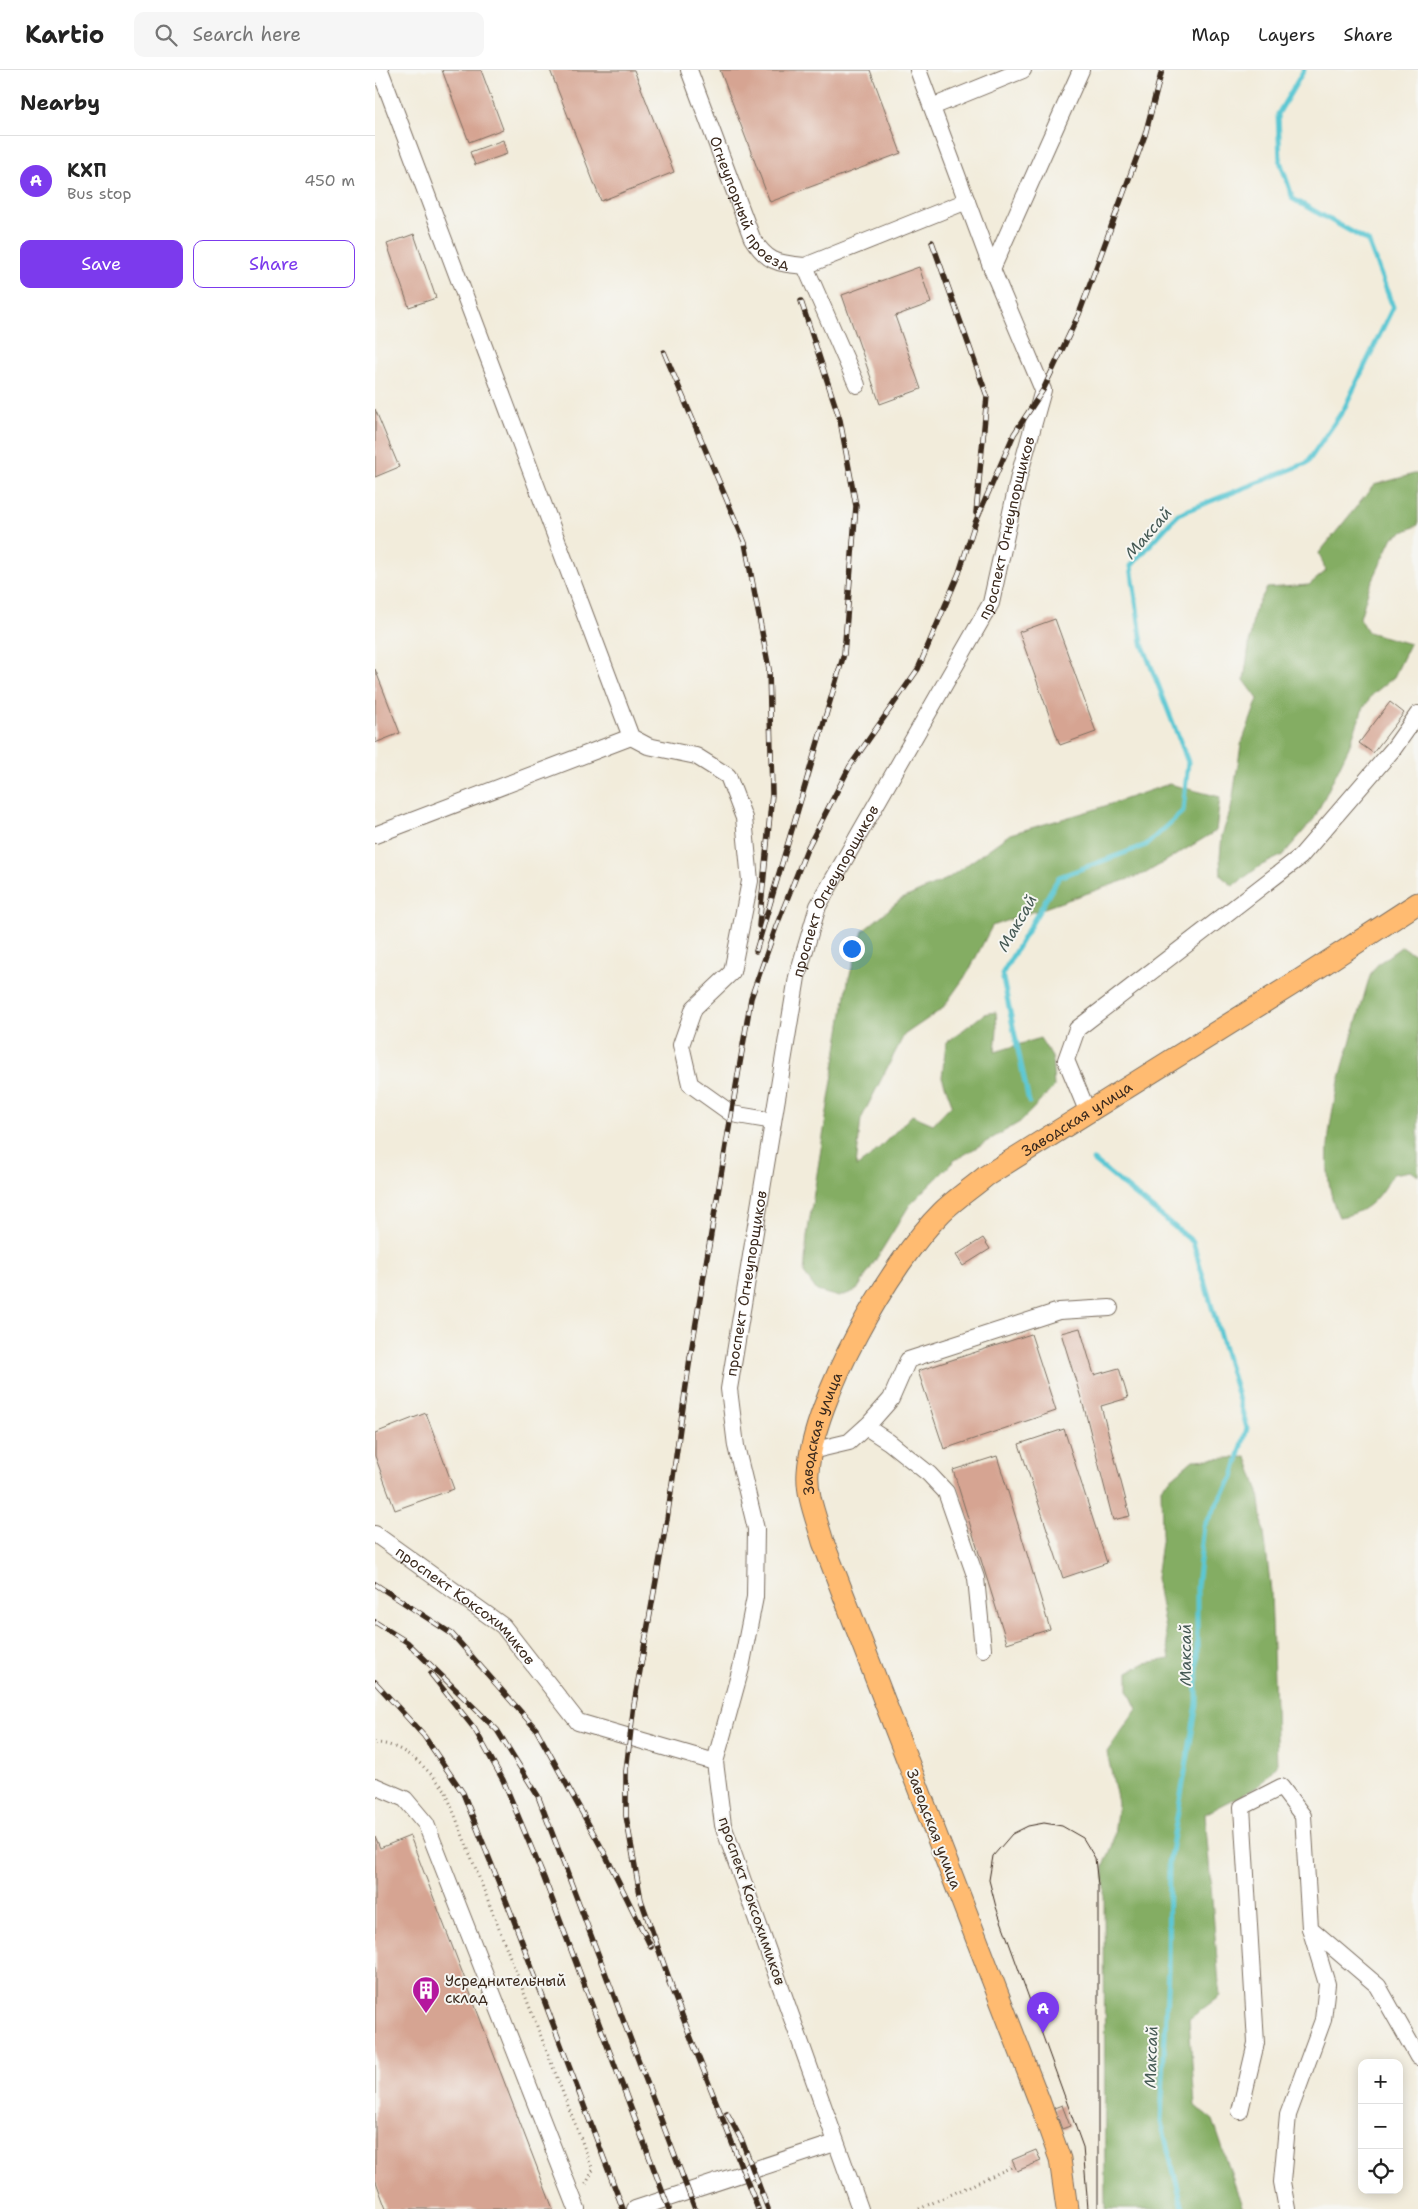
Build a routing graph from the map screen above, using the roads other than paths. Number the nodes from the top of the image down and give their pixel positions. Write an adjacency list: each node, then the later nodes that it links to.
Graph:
1 (380, 70): 12 (street)
2 (689, 70): 8 (street, Огнеупорный проезд)
3 (919, 70): 6 (street, проспект Огнеупорщиков)
4 (1023, 70): 6 (street)
5 (1081, 70): 9 (street)
6 (932, 107): 7 (street, проспект Огнеупорщиков)
7 (967, 201): 8 (street, Огнеупорный проезд); 9 (street, проспект Огнеупорщиков)
8 (805, 266): 10 (street)
9 (992, 269): 16 (street, проспект Огнеупорщиков)
10 (857, 385)
11 (1418, 714): 15 (street)
12 (631, 736): 13 (street); 16 (street)
13 (375, 835)
14 (1418, 903): 15 (main road, Заводская улица)
15 (1088, 1113): 19 (main road, Заводская улица)
16 (773, 1121): 22 (street, проспект Огнеупорщиков)
17 (1110, 1308): 18 (street)
18 (866, 1426): 19 (street); 21 (street)
19 (811, 1451): 31 (main road, Заводская улица)
20 (375, 1534): 22 (street, проспект Коксохимиков)
21 (983, 1649)
22 (715, 1762): 27 (street, проспект Коксохимиков)
23 (375, 1786): 28 (street)
24 (1310, 1928): 25 (street); 26 (street); 32 (street)
25 (1418, 2057)
26 (1240, 2111)
27 (835, 2143): 29 (street); 30 (street, проспект Коксохимиков)
28 (577, 2209)
29 (635, 2209)
30 (860, 2209)
31 (1067, 2209)
32 (1287, 2209)

